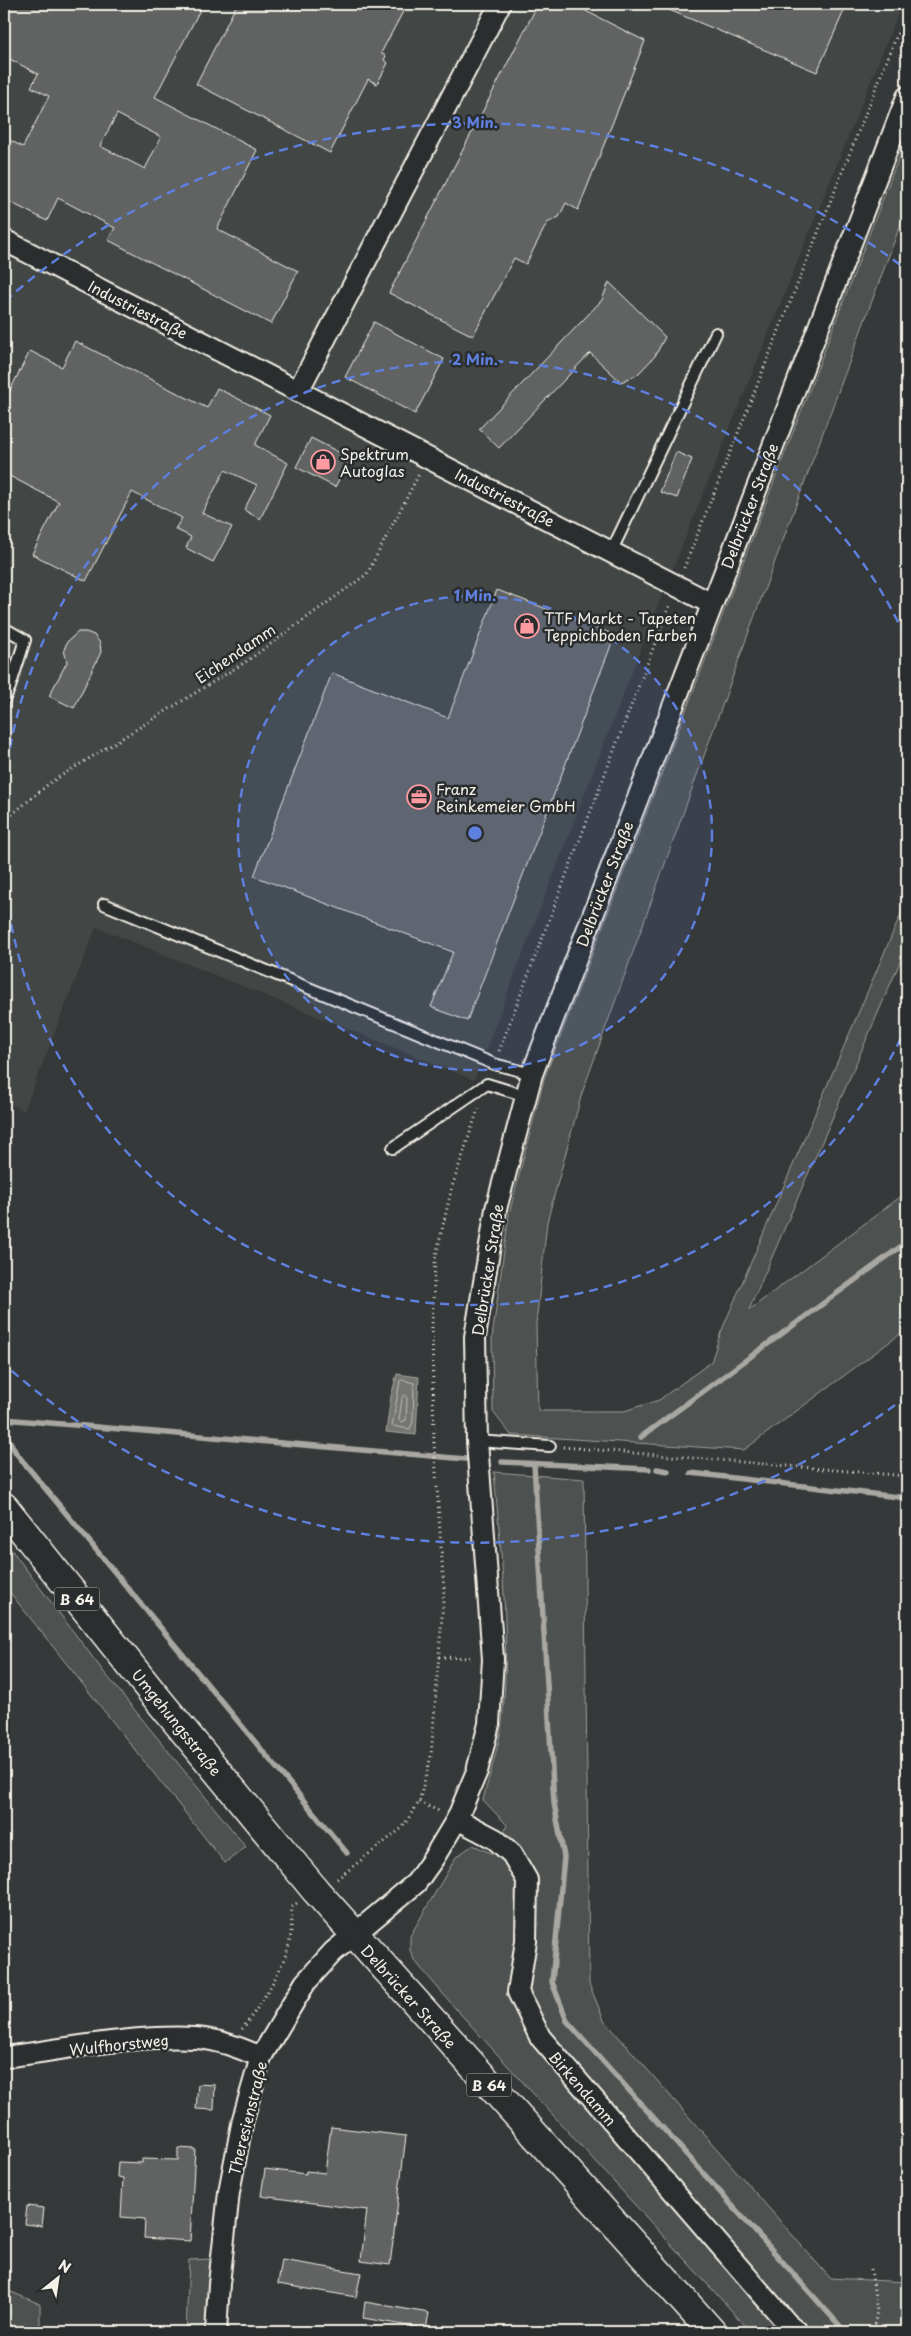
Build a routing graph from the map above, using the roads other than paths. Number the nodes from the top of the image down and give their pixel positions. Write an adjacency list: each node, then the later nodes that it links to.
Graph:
1 (500, 4): 5 (street)
2 (907, 97): 7 (street, Delbrücker Straße)
3 (4, 240): 5 (street, Industriestraße)
4 (716, 333): 6 (lane)
5 (298, 391): 6 (street, Industriestraße)
6 (611, 552): 7 (street, Industriestraße)
7 (712, 604): 11 (street, Delbrücker Straße)
8 (4, 628): 9 (lane)
9 (4, 700)
10 (104, 904): 11 (lane)
11 (532, 1074): 12 (street, Delbrücker Straße)
12 (526, 1096): 13 (lane); 14 (street, Delbrücker Straße)
13 (393, 1148)
14 (477, 1441): 15 (lane); 17 (street, Delbrücker Straße)
15 (550, 1446)
16 (4, 1508): 18 (main road, Umgehungsstraße / B 64)
17 (456, 1819): 18 (street, Delbrücker Straße); 23 (street, Birkendamm)
18 (354, 1934): 19 (street, Theresienstraße); 22 (main road, Delbrücker Straße / B 64)
19 (260, 2057): 20 (street, Wulfhorstweg); 21 (street, Theresienstraße)
20 (4, 2058)
21 (216, 2332)
22 (712, 2332)
23 (798, 2332)

